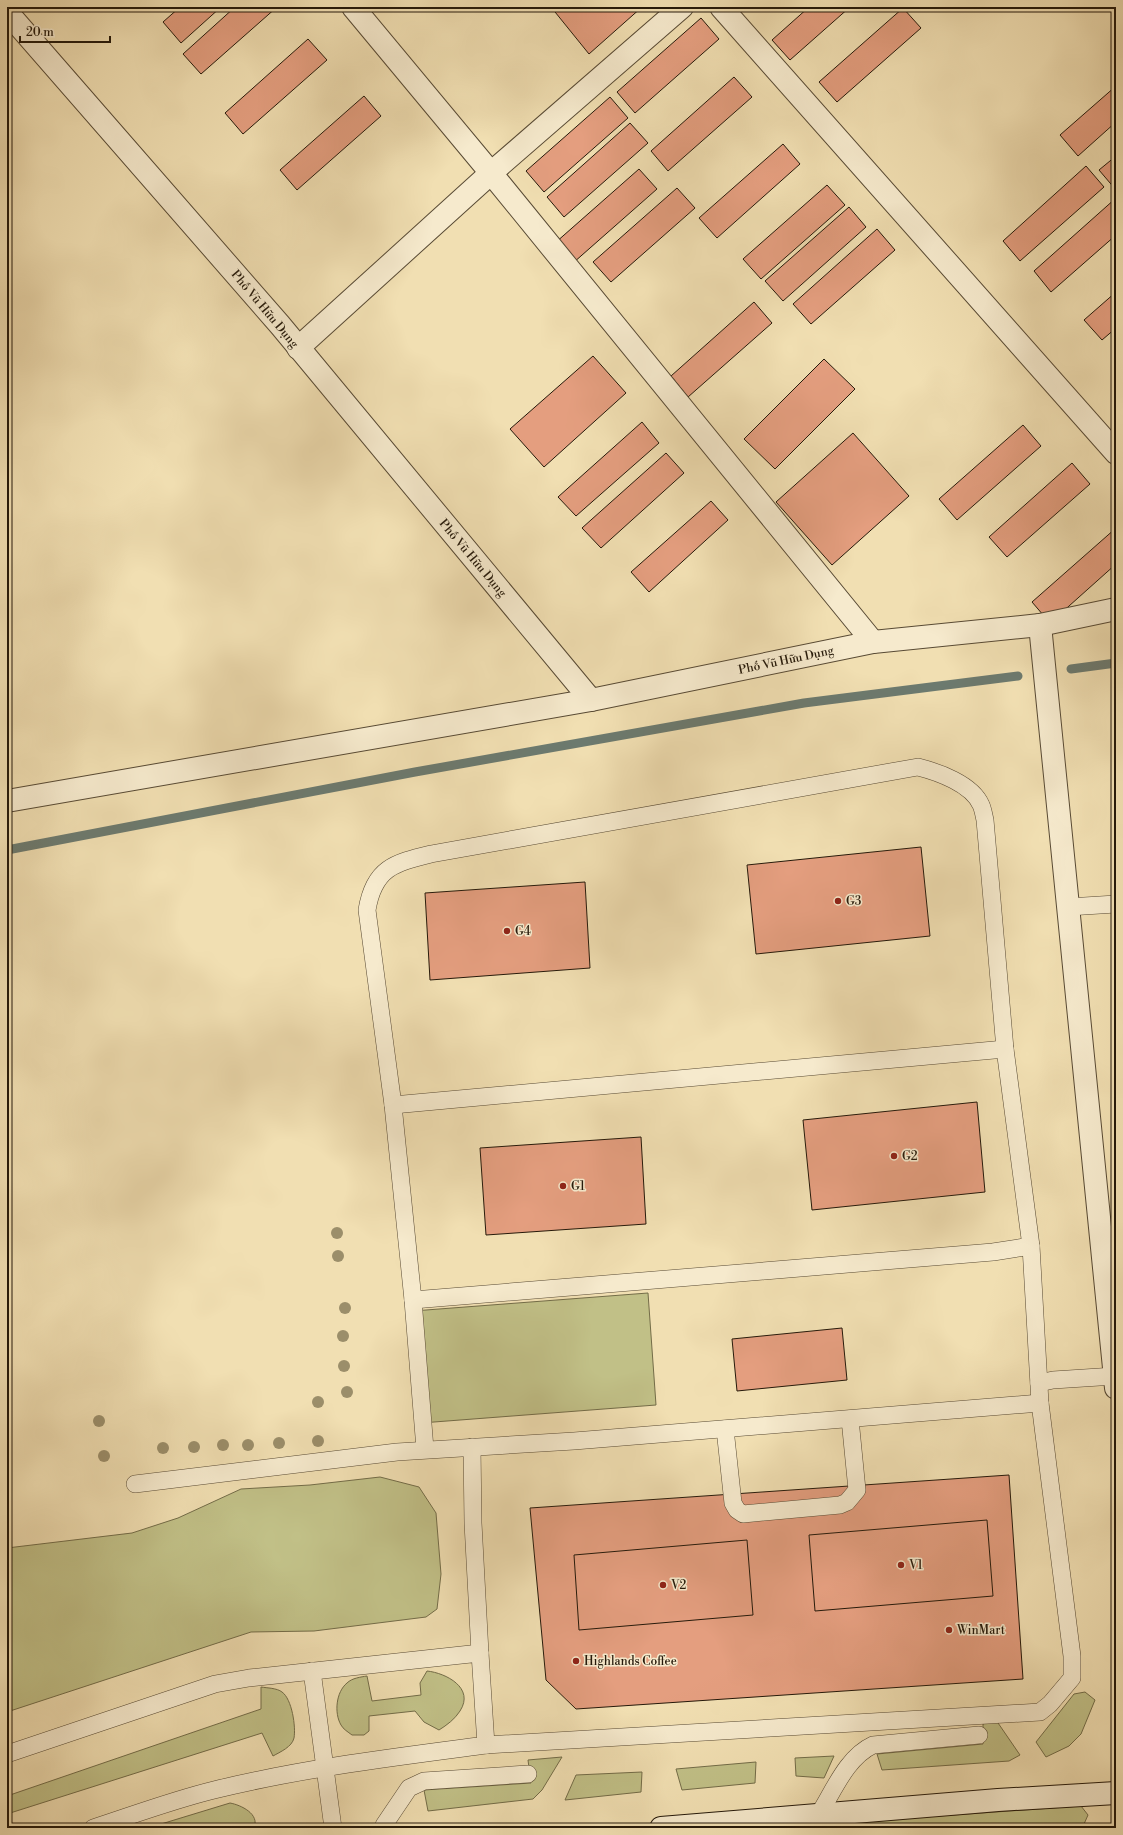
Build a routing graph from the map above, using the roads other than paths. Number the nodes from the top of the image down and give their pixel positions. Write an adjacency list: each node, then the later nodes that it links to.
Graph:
1 (353, 7): 5 (street)
2 (682, 7): 5 (street)
3 (721, 7): 7 (street)
4 (7, 12): 6 (street, Phố Vũ Hữu Dụng)
5 (491, 173): 6 (street); 10 (street)
6 (298, 348): 11 (street, Phố Vũ Hữu Dụng)
7 (1116, 454)
8 (1116, 609): 9 (street, Phố Vũ Hữu Dụng)
9 (1040, 625): 10 (street, Phố Vũ Hữu Dụng); 14 (street)
10 (873, 642): 11 (street, Phố Vũ Hữu Dụng)
11 (591, 700): 12 (street)
12 (7, 801)
13 (1116, 904): 14 (lane)
14 (1068, 907): 19 (street)
15 (1005, 1049): 16 (lane); 16 (lane); 17 (lane)
16 (393, 1106): 18 (lane)
17 (1031, 1246): 18 (lane); 20 (lane)
18 (413, 1300): 25 (lane)
19 (1115, 1382): 20 (lane)
20 (1039, 1384): 21 (lane)
21 (1040, 1403): 22 (lane); 30 (lane)
22 (850, 1419): 23 (lane); 23 (lane)
23 (725, 1429): 24 (lane)
24 (472, 1448): 25 (lane); 27 (lane)
25 (425, 1449): 26 (lane)
26 (135, 1484)
27 (480, 1653): 28 (lane); 30 (lane)
28 (312, 1671): 31 (lane); 32 (lane)
29 (979, 1735): 35 (lane)
30 (486, 1745): 32 (lane)
31 (7, 1754)
32 (324, 1767): 36 (lane); 37 (lane)
33 (528, 1774): 38 (lane)
34 (1116, 1794): 35 (street)
35 (818, 1814): 39 (street)
36 (93, 1828)
37 (333, 1828)
38 (385, 1828)
39 (661, 1828)

